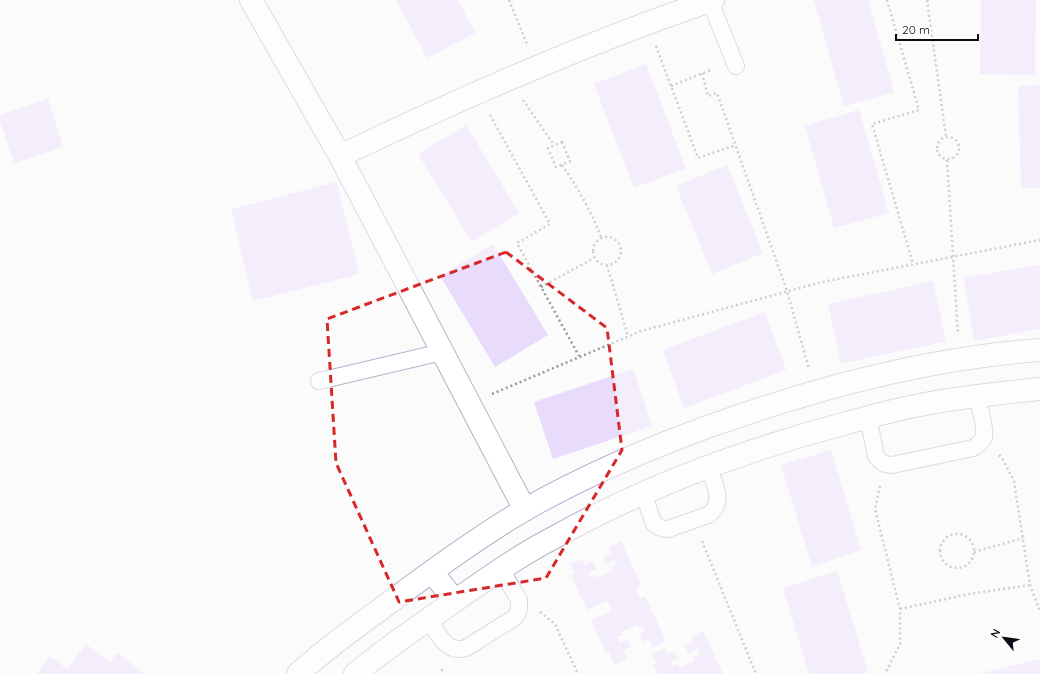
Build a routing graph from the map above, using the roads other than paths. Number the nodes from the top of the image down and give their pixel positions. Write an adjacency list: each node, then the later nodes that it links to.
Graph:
1 (251, 0): 4 (street)
2 (712, 0): 3 (lane); 4 (street)
3 (735, 63)
4 (340, 156): 6 (street)
5 (1040, 350): 13 (street)
6 (442, 352): 7 (lane); 13 (street)
7 (319, 381)
8 (1040, 389): 9 (street)
9 (977, 396): 10 (street); 10 (lane)
10 (868, 418): 11 (street)
11 (708, 466): 12 (street); 12 (lane)
12 (643, 492): 14 (street)
13 (525, 510): 15 (street)
14 (501, 569): 16 (street); 17 (lane)
15 (432, 572): 16 (street); 18 (street)
16 (455, 601): 17 (street)
17 (429, 618): 19 (street)
18 (298, 674)
19 (355, 674)

